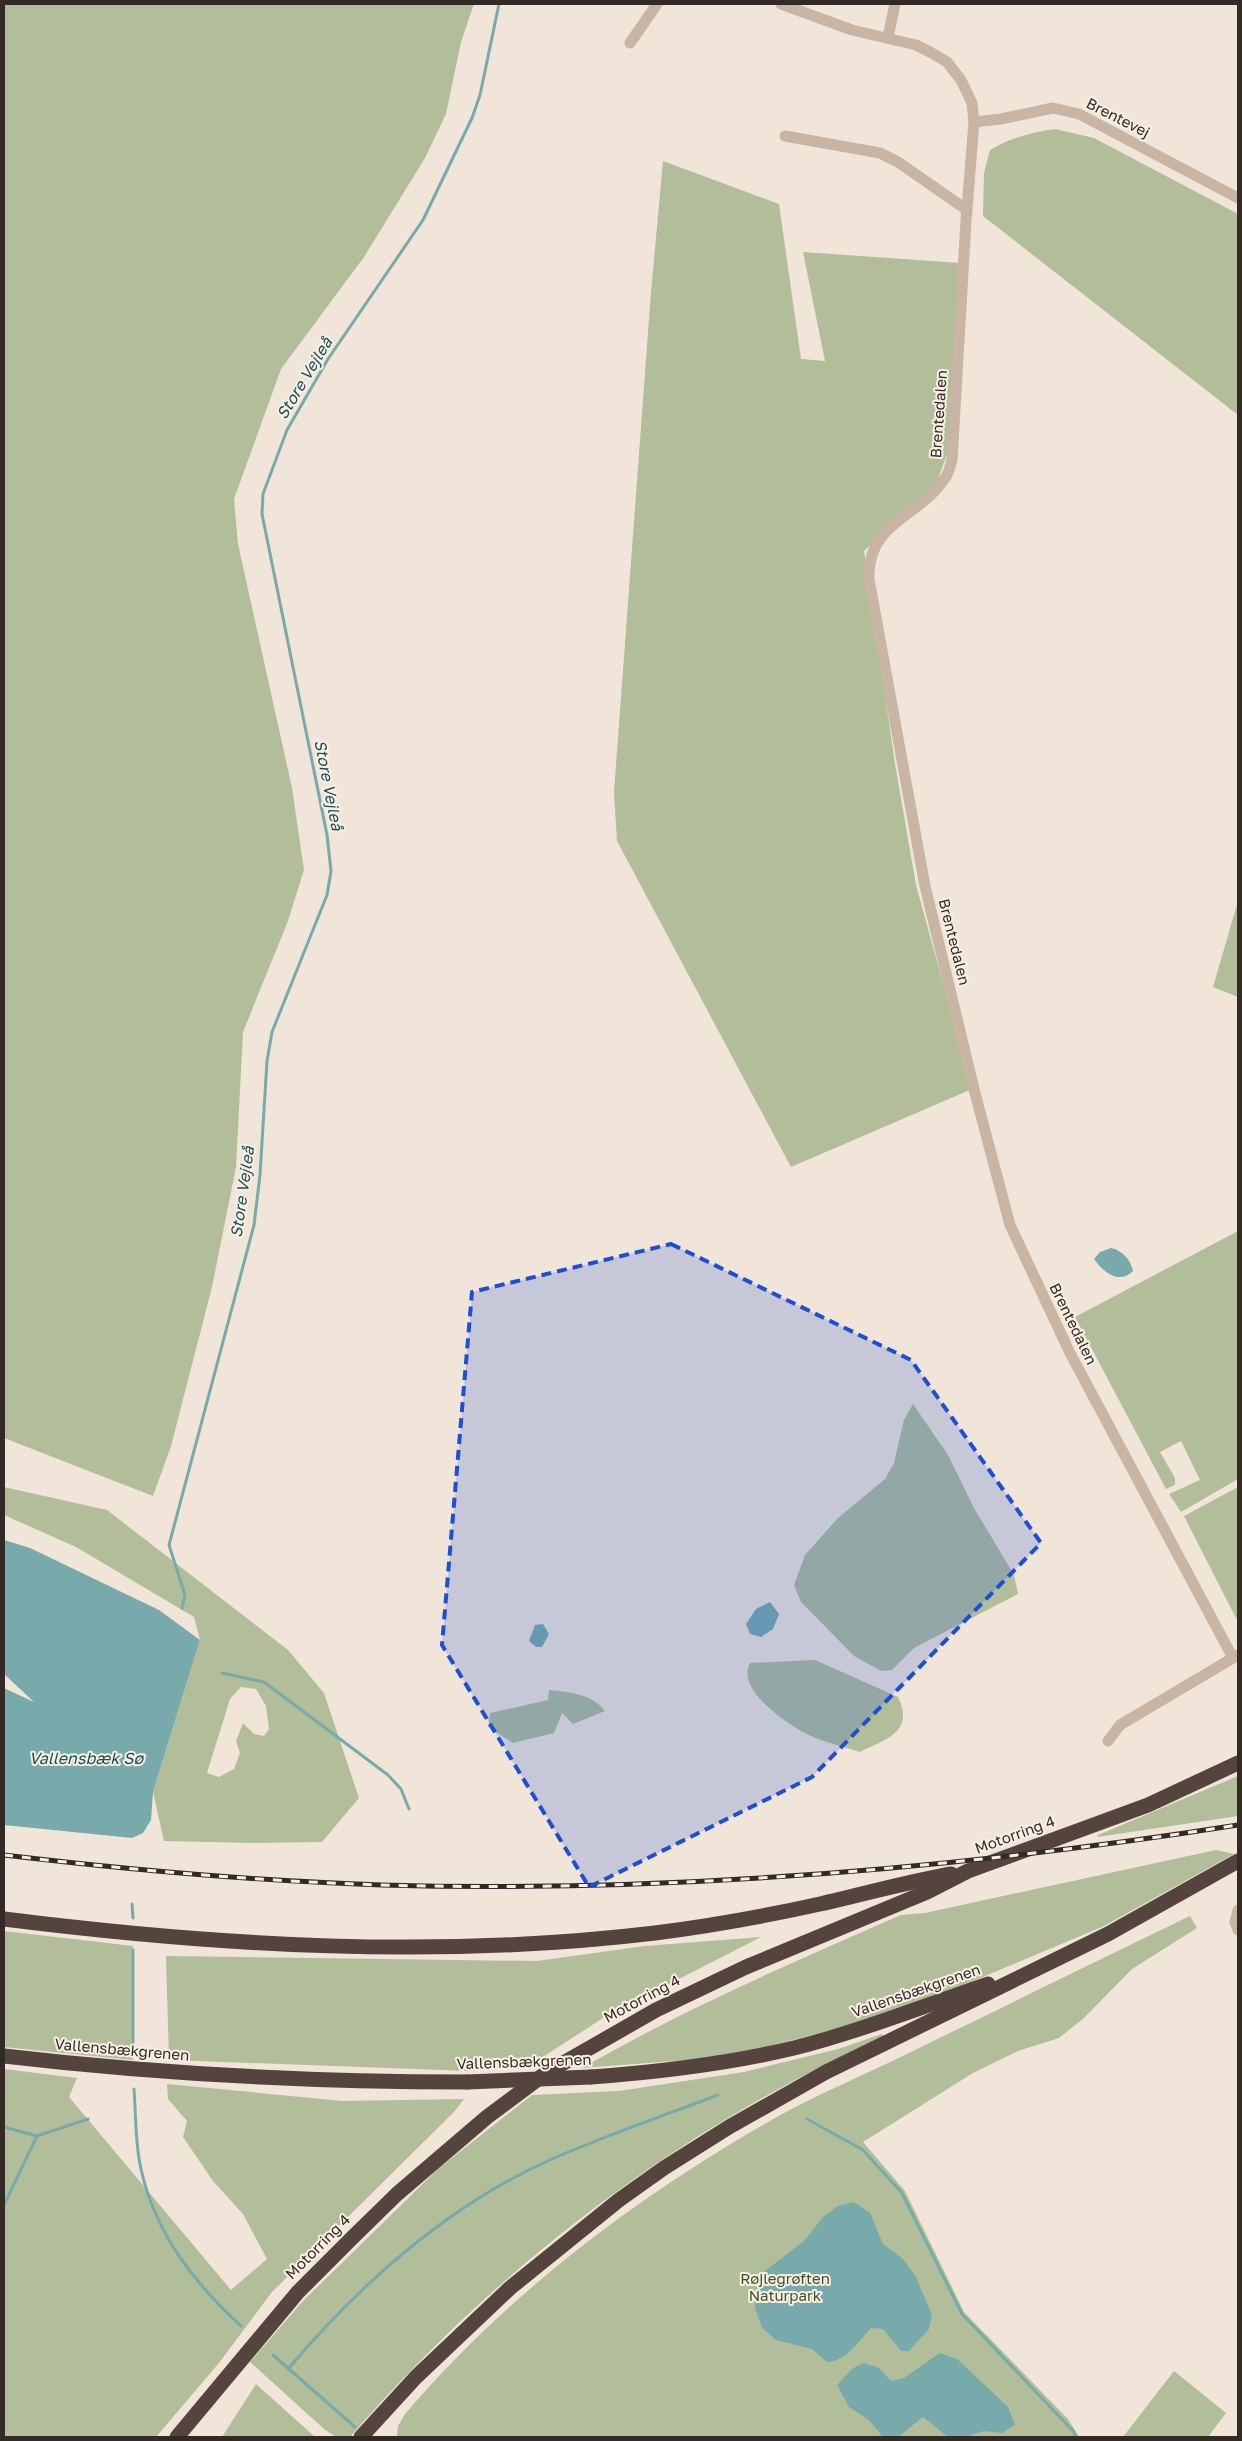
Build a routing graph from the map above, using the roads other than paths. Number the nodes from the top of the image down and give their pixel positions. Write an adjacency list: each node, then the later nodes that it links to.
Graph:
1 (657, 4): 5 (street)
2 (781, 4): 4 (street, Brentedalen)
3 (895, 4): 4 (street)
4 (888, 37): 6 (street, Brentedalen)
5 (630, 44)
6 (974, 122): 8 (street, Brentevej); 9 (street, Brentedalen)
7 (785, 136): 9 (street)
8 (1238, 198)
9 (967, 210): 10 (street, Brentedalen)
10 (1236, 1657): 11 (street, Brentedalen)
11 (1108, 1740)
12 (1238, 1763): 14 (highway, Motorring 4)
13 (1238, 1861): 18 (highway)
14 (968, 1871): 16 (highway); 20 (highway, Motorring 4)
15 (1238, 1910): 17 (street)
16 (4, 1919)
17 (1238, 1930)
18 (1032, 1970): 19 (highway, Vallensbækgrenen, bridge); 21 (highway)
19 (4, 2056)
20 (177, 2437)
21 (361, 2437)

